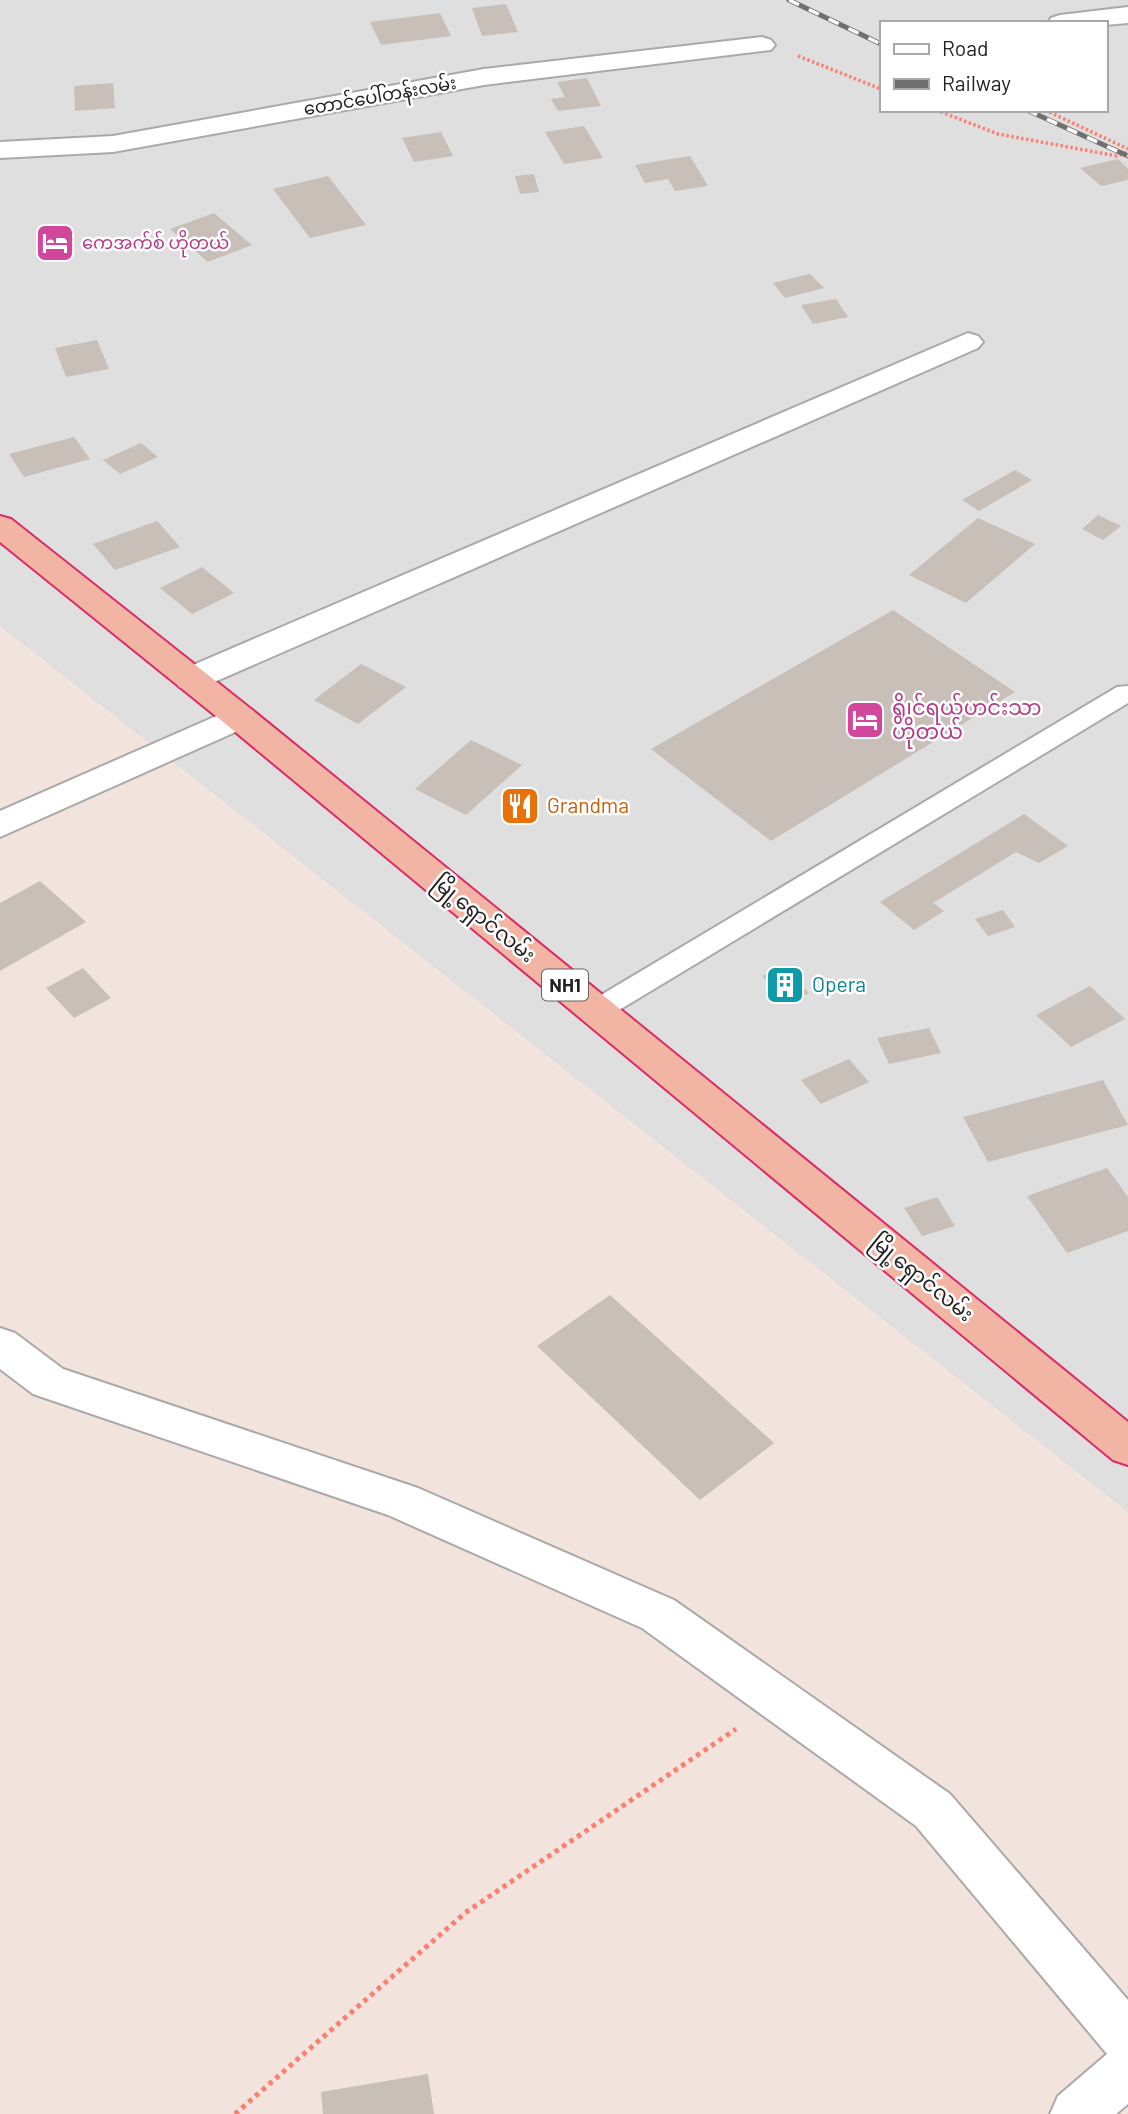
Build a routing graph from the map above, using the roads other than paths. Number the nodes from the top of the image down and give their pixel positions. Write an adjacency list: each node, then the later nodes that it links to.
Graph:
1 (1128, 15): 2 (street)
2 (1077, 21)
3 (762, 45): 4 (street, တောင်ပေါ်တန်းလမ်း)
4 (0, 150)
5 (968, 342): 7 (street)
6 (0, 526): 7 (highway, မြို့ရှောင်လမ်း / NH1)
7 (191, 679): 9 (highway, မြို့ရှောင်လမ်း / NH1)
8 (1126, 693): 11 (lane)
9 (239, 717): 10 (street); 11 (highway, မြို့ရှောင်လမ်း / NH1)
10 (0, 825)
11 (596, 1011): 13 (highway, မြို့ရှောင်လမ်း / NH1)
12 (0, 1345): 14 (street)
13 (1128, 1447)
14 (1128, 2039)
15 (1128, 2070): 16 (street)
16 (1076, 2114)

